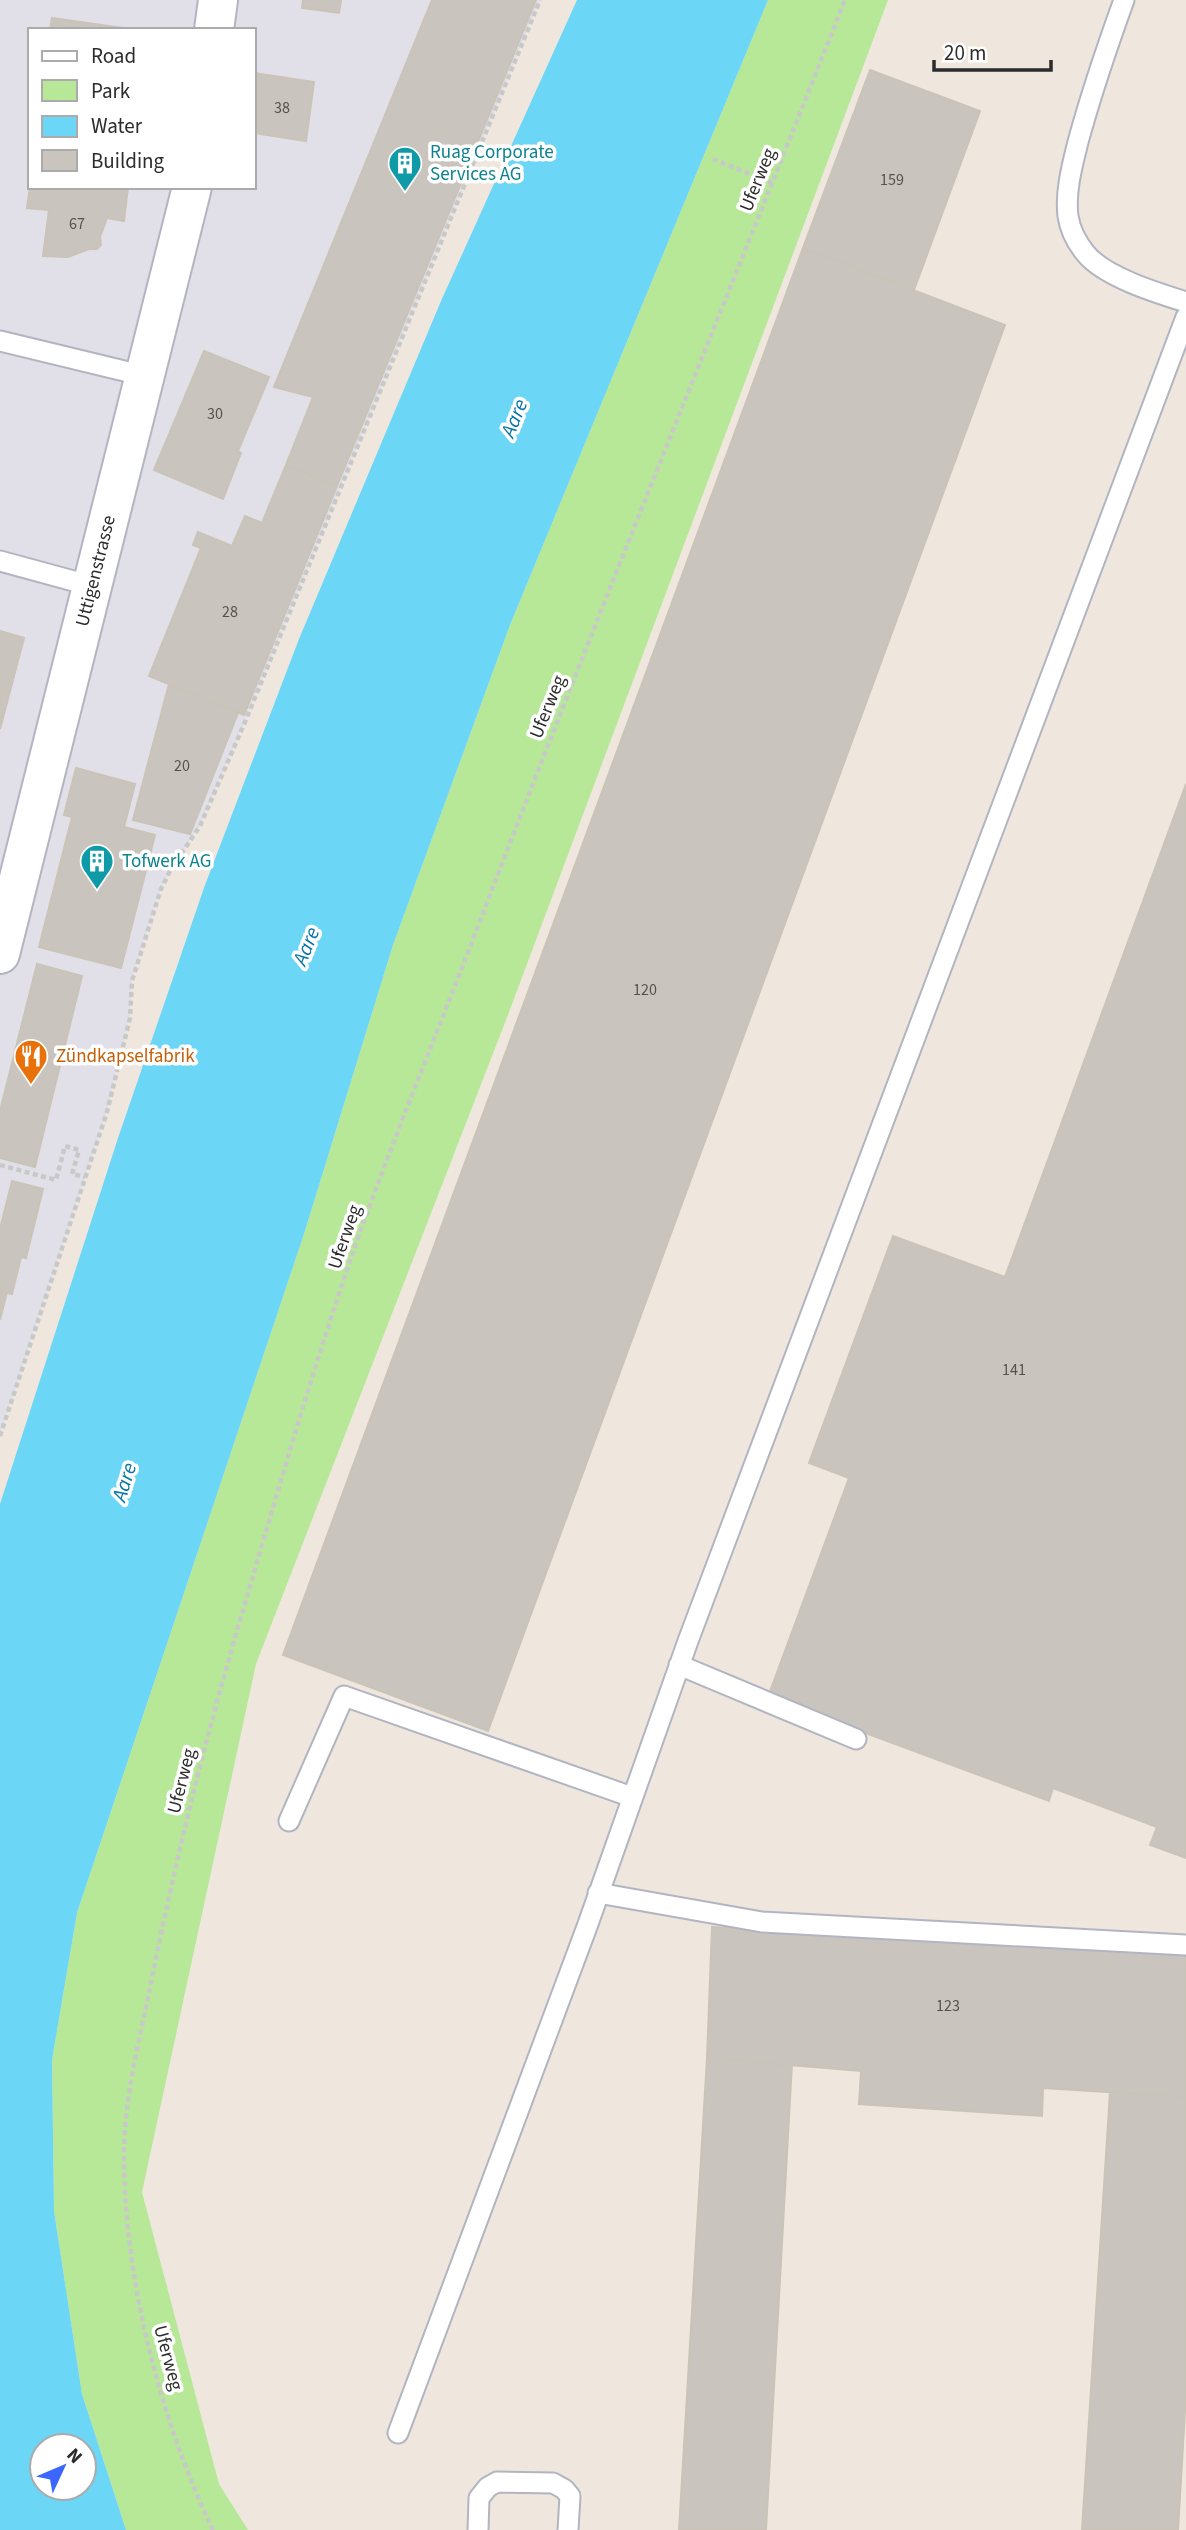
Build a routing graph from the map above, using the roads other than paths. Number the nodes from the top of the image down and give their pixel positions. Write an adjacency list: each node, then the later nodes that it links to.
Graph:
1 (218, 0): 3 (street)
2 (1124, 0): 5 (lane)
3 (214, 28)
4 (192, 189): 8 (street, Uttigenstrasse)
5 (1186, 303)
6 (1186, 317): 12 (lane)
7 (0, 341): 8 (lane)
8 (145, 376): 10 (street, Uttigenstrasse)
9 (0, 561): 10 (lane)
10 (92, 586): 11 (street, Uttigenstrasse)
11 (0, 954)
12 (679, 1665): 13 (lane); 14 (lane)
13 (856, 1739)
14 (632, 1797): 15 (lane); 16 (lane)
15 (289, 1821)
16 (598, 1893): 17 (lane); 18 (lane)
17 (1186, 1945)
18 (398, 2433)
19 (478, 2530): 20 (lane)
20 (568, 2530)

